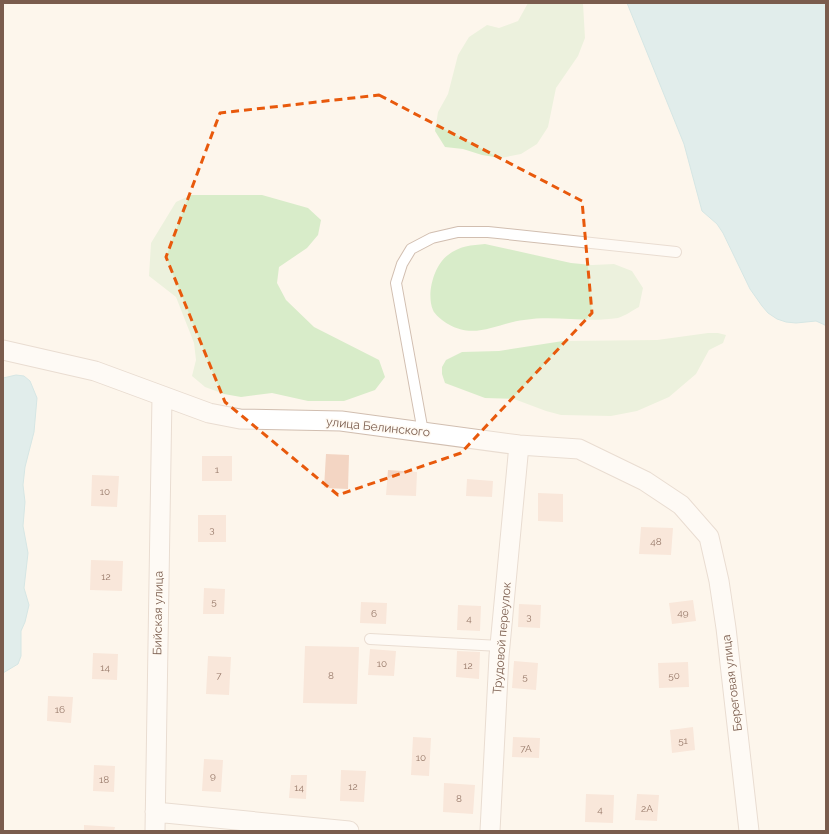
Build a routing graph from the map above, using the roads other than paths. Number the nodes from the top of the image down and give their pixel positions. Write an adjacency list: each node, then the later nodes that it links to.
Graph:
1 (676, 252): 4 (lane)
2 (3, 350): 3 (street, улица Белинского)
3 (162, 396): 4 (street, улица Белинского); 9 (street, Бийская улица)
4 (424, 432): 5 (street, улица Белинского)
5 (519, 445): 6 (street, улица Белинского); 8 (street, Трудовой переулок)
6 (709, 537): 12 (street, Береговая улица)
7 (370, 639): 8 (lane)
8 (500, 646): 11 (street, Трудовой переулок)
9 (155, 822): 10 (street)
10 (349, 831)
11 (490, 831)
12 (750, 831)

